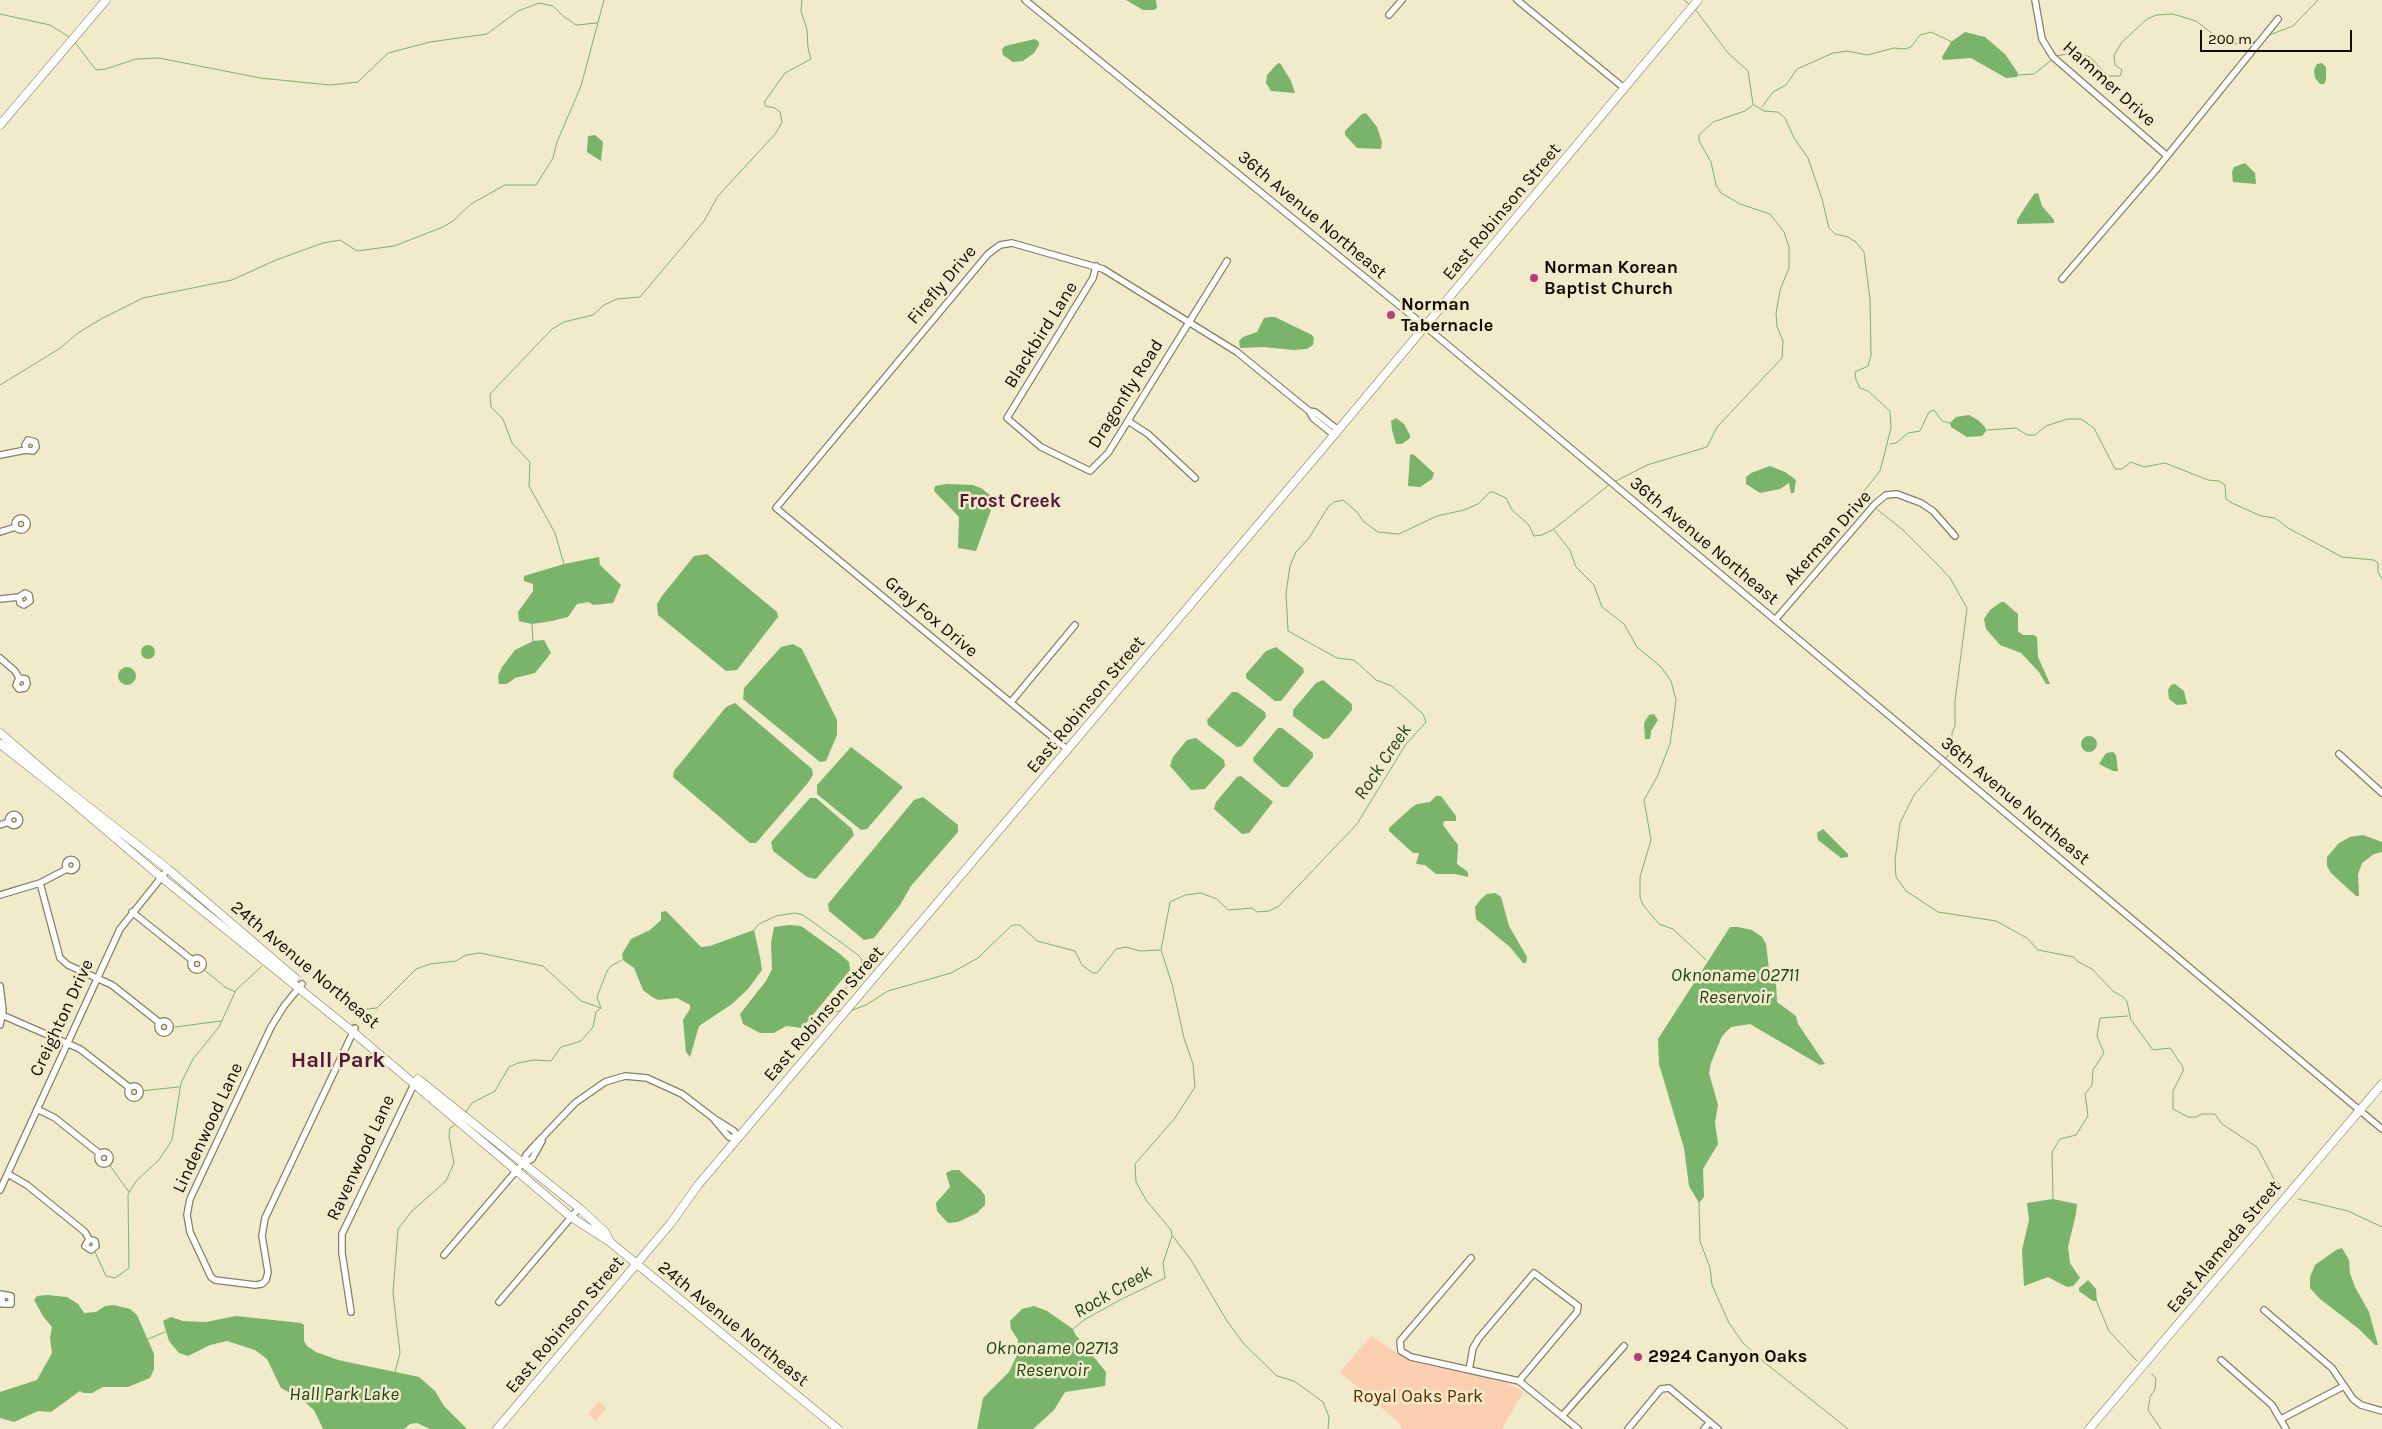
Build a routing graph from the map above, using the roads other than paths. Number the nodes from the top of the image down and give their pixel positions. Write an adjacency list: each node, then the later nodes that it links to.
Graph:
1 (106, 0): 10 (street)
2 (1025, 0): 16 (street, 36th Avenue Northeast)
3 (1402, 0): 7 (street)
4 (1517, 0): 9 (street)
5 (2035, 0): 11 (street, Hammer Drive)
6 (1697, 1): 9 (street, East Robinson Street)
7 (1389, 15)
8 (2278, 19): 11 (street)
9 (1624, 88): 16 (street, East Robinson Street)
10 (0, 125)
11 (2166, 155): 14 (street)
12 (1227, 261): 15 (street, Dragonfly Road)
13 (1096, 266): 15 (street, Firefly Drive); 17 (street, Blackbird Lane); 23 (street, Firefly Drive)
14 (2062, 279)
15 (1190, 322): 18 (street, Dragonfly Road); 19 (street, Firefly Drive)
16 (1424, 327): 19 (street, East Robinson Street); 29 (street, 36th Avenue Northeast)
17 (1007, 418): 18 (street, Dragonfly Road)
18 (1128, 421): 22 (street)
19 (1336, 433): 36 (street, East Robinson Street)
20 (26, 450): 21 (street)
21 (0, 455)
22 (1195, 478)
23 (776, 508): 33 (street, Gray Fox Drive)
24 (16, 528): 25 (street)
25 (0, 532)
26 (1955, 536): 29 (street, Akerman Drive)
27 (18, 598): 28 (street)
28 (0, 599)
29 (1775, 620): 60 (street, 36th Avenue Northeast)
30 (1076, 625): 33 (street)
31 (0, 658): 32 (street)
32 (19, 678)
33 (1011, 702): 36 (street, Gray Fox Drive)
34 (0, 733): 42 (street, 24th Avenue Northeast)
35 (0, 744): 43 (street, 24th Avenue Northeast)
36 (1068, 750): 62 (street, East Robinson Street)
37 (2339, 754): 38 (street)
38 (2382, 793)
39 (9, 822): 40 (street)
40 (0, 825)
41 (67, 868): 44 (street)
42 (168, 869): 43 (street, Creighton Drive); 50 (street, 24th Avenue Northeast)
43 (161, 877): 46 (street, Creighton Drive); 50 (street, 24th Avenue Northeast)
44 (40, 883): 45 (street); 48 (street)
45 (0, 895)
46 (132, 912): 47 (street); 48 (street, Creighton Drive)
47 (192, 960)
48 (97, 978): 52 (street); 55 (street, Creighton Drive)
49 (0, 986): 51 (street)
50 (301, 986): 54 (street, 24th Avenue Northeast); 54 (street, Lindenwood Lane)
51 (2, 1015): 53 (street); 55 (street)
52 (160, 1023)
53 (0, 1025)
54 (354, 1030): 56 (street, 24th Avenue Northeast)
55 (67, 1043): 58 (street); 59 (street, Creighton Drive)
56 (416, 1081): 64 (street, 24th Avenue Northeast); 65 (street, 24th Avenue Northeast); 77 (street, Ravenwood Lane)
57 (2382, 1084): 60 (street, East Alameda Street)
58 (130, 1088)
59 (37, 1109): 63 (street); 66 (street, Creighton Drive)
60 (2360, 1110): 61 (street, 36th Avenue Northeast); 93 (street, East Alameda Street)
61 (2382, 1129)
62 (738, 1138): 64 (street); 74 (street, East Robinson Street)
63 (100, 1154)
64 (523, 1163): 65 (street); 68 (street, 24th Avenue Northeast)
65 (516, 1171): 69 (street, 24th Avenue Northeast); 72 (street)
66 (8, 1174): 67 (street, Creighton Drive); 70 (street)
67 (0, 1190)
68 (579, 1208): 69 (street); 71 (street, 24th Avenue Northeast)
69 (571, 1217): 71 (street, 24th Avenue Northeast); 75 (street)
70 (89, 1239)
71 (610, 1242): 74 (street, 24th Avenue Northeast)
72 (444, 1255)
73 (1471, 1258): 80 (street)
74 (637, 1264): 87 (street, East Robinson Street); 88 (street, 24th Avenue Northeast)
75 (499, 1302)
76 (2264, 1310): 82 (street)
77 (351, 1312)
78 (1624, 1346): 84 (street)
79 (2221, 1360): 85 (street)
80 (1469, 1370): 81 (street); 81 (street)
81 (1519, 1381): 84 (street)
82 (2344, 1386): 83 (street); 85 (street)
83 (2382, 1411)
84 (1563, 1415): 89 (street)
85 (2281, 1419): 94 (street)
86 (1710, 1422): 90 (street); 91 (street); 92 (street)
87 (497, 1429)
88 (838, 1429)
89 (1578, 1429)
90 (1628, 1429)
91 (1704, 1429)
92 (1718, 1429)
93 (2089, 1429)
94 (2286, 1429)

